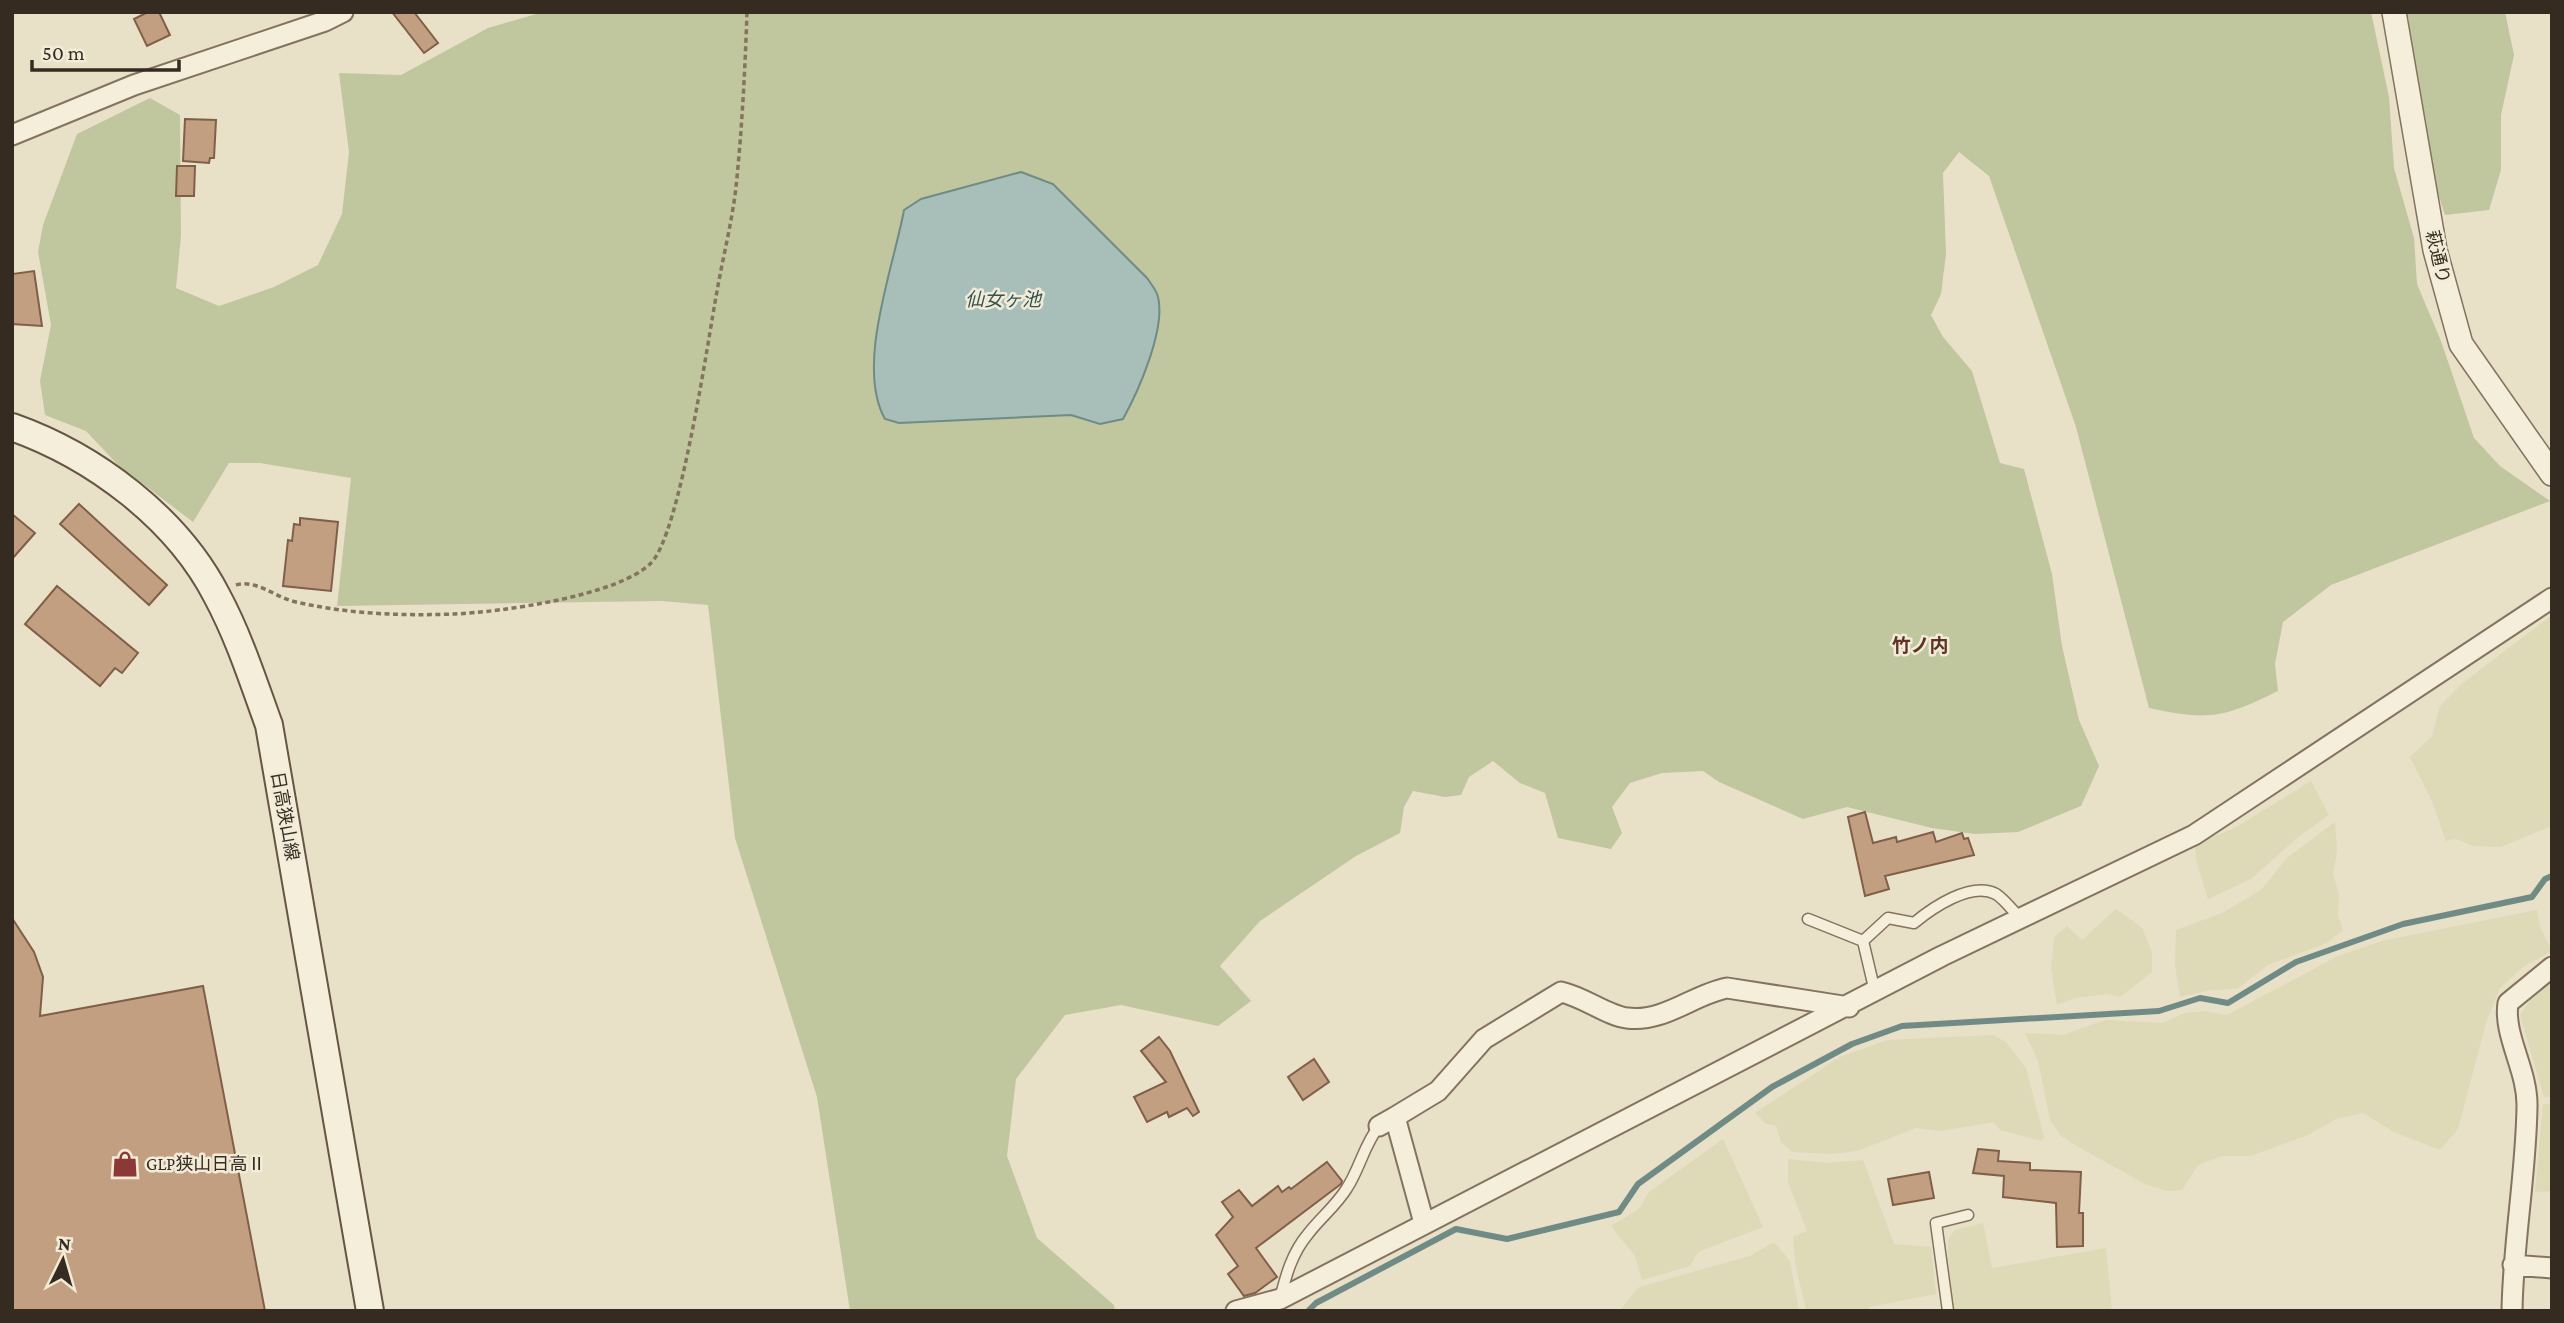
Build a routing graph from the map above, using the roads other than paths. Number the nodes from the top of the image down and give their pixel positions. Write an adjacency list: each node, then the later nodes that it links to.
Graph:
1 (342, 12): 3 (street)
2 (2394, 12): 5 (street, 萩通り)
3 (12, 135)
4 (12, 427): 19 (main road, 日高狭山線)
5 (2552, 474)
6 (2552, 598): 7 (street)
7 (2020, 918): 9 (lane); 11 (street)
8 (1808, 919): 9 (lane)
9 (1863, 940): 11 (lane)
10 (2552, 967): 16 (street)
11 (1875, 992): 12 (street)
12 (1849, 1007): 13 (street); 15 (street)
13 (1387, 1122): 15 (street); 18 (lane)
14 (1968, 1215): 21 (lane)
15 (1424, 1223): 18 (street)
16 (2512, 1265): 17 (street); 22 (street)
17 (2552, 1268)
18 (1280, 1299): 20 (street)
19 (370, 1311)
20 (1236, 1311)
21 (1948, 1311)
22 (2512, 1311)

